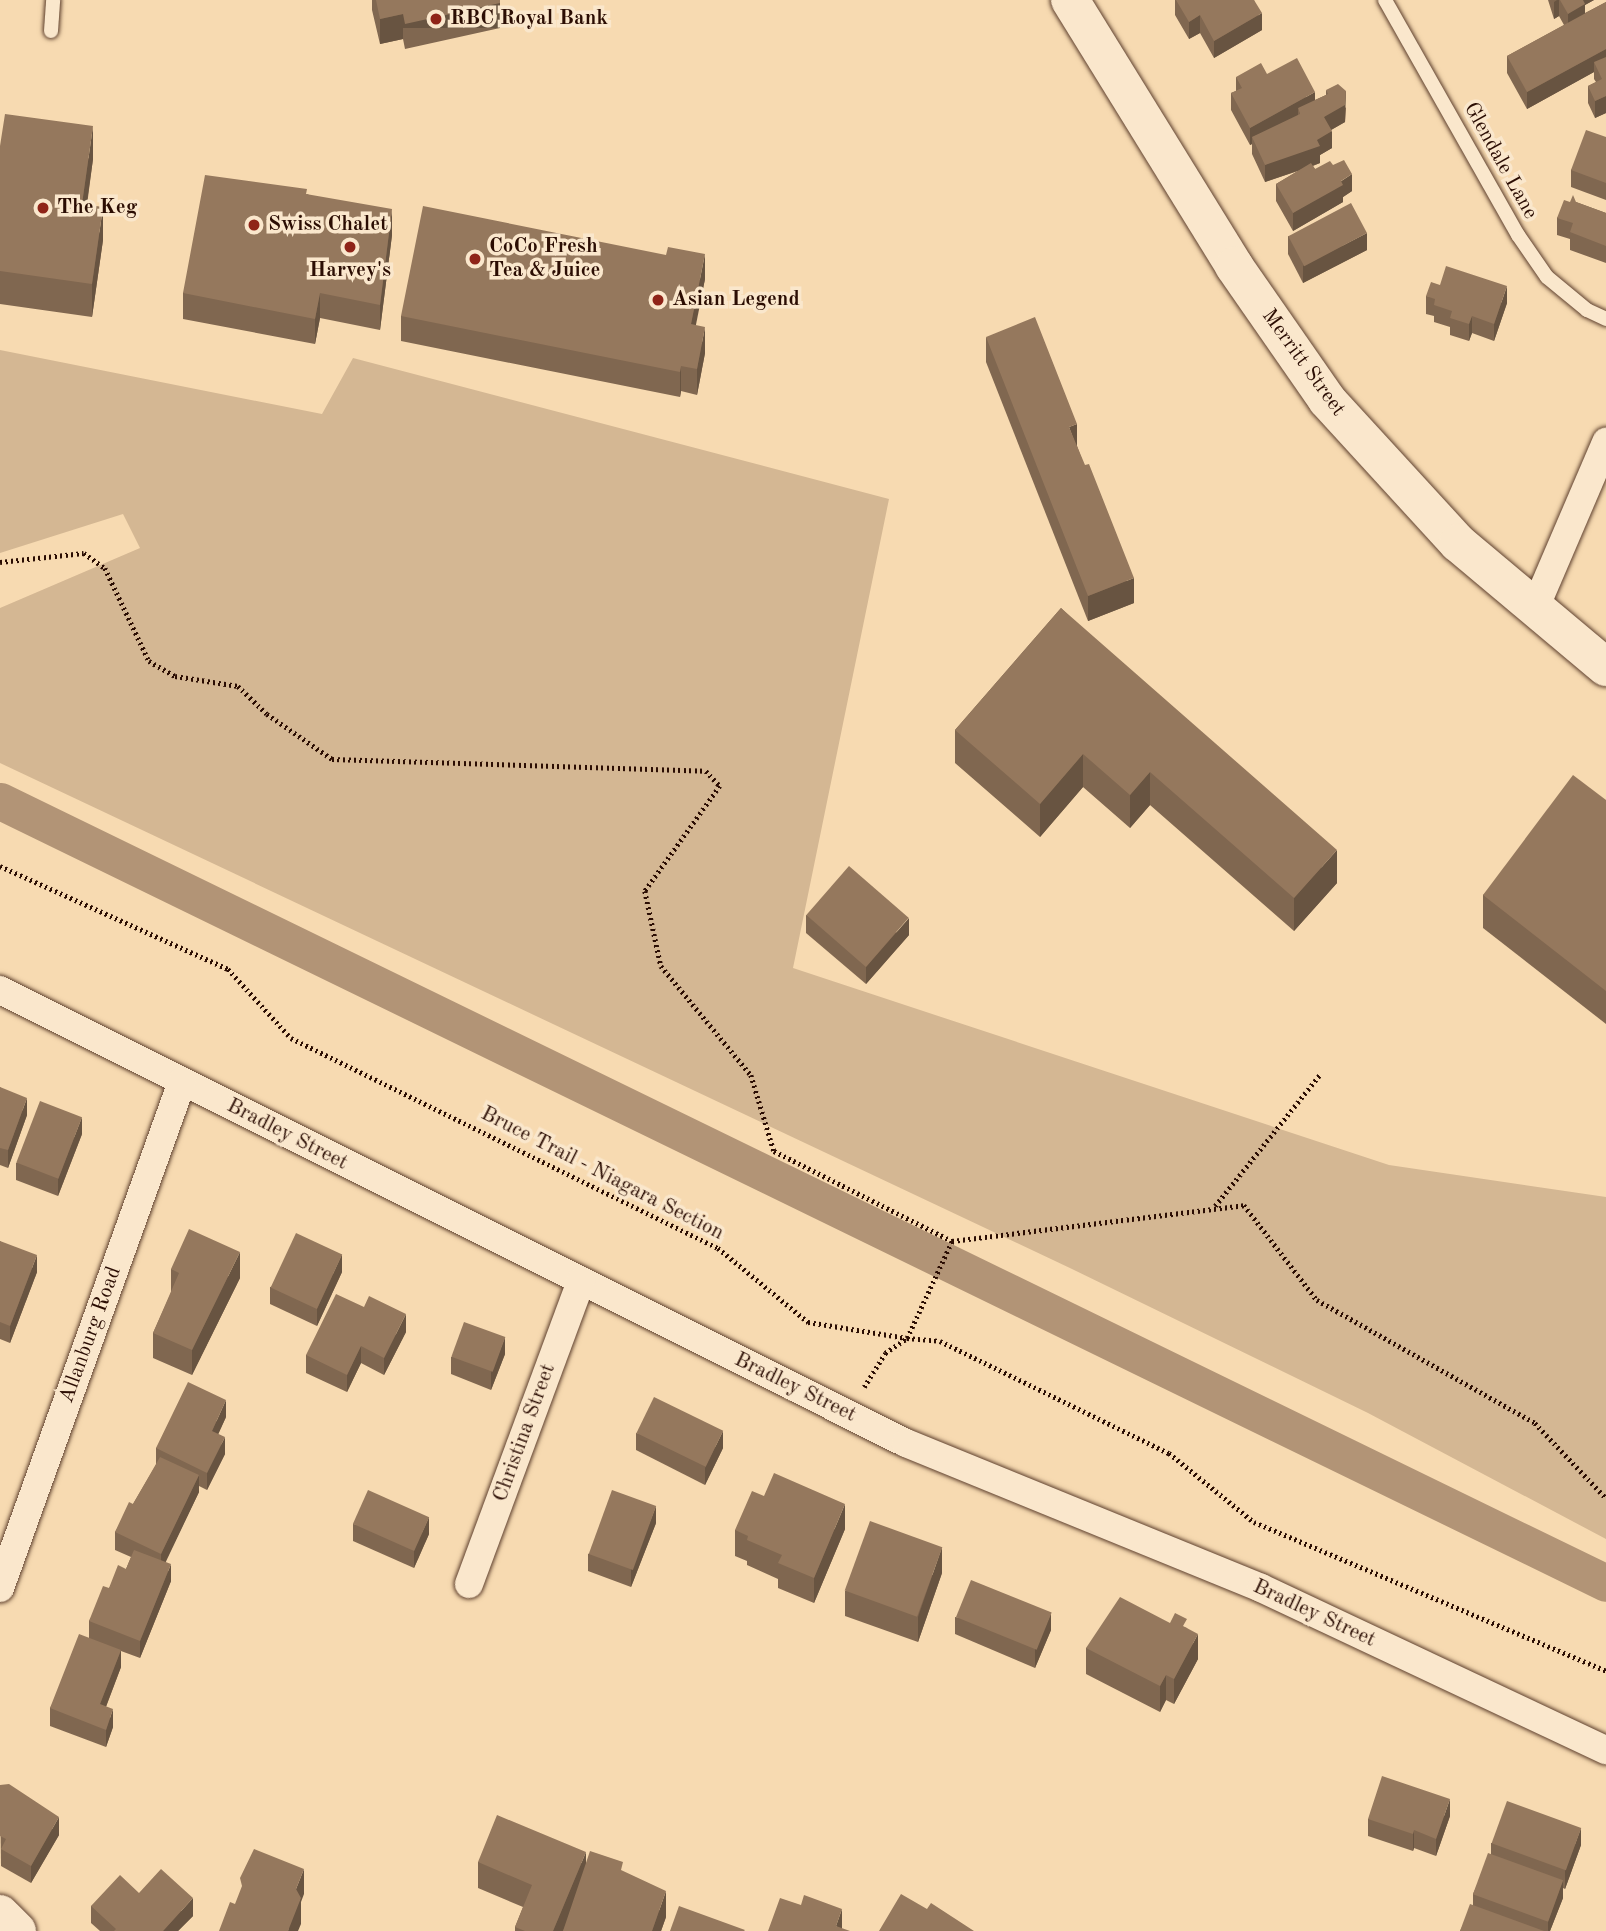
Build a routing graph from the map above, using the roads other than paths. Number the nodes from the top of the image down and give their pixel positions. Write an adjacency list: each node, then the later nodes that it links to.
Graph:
1 (53, 0): 4 (lane)
2 (1070, 0): 7 (main road, Merritt Street)
3 (1385, 0): 5 (lane, Glendale Lane)
4 (51, 32)
5 (1606, 319)
6 (1606, 442): 7 (street)
7 (1535, 608): 8 (main road, Merritt Street)
8 (1606, 667)
9 (0, 990): 10 (street, Bradley Street)
10 (182, 1082): 11 (street, Bradley Street); 13 (street, Allanburg Road)
11 (581, 1282): 12 (street, Christina Street); 14 (street, Bradley Street)
12 (469, 1584)
13 (0, 1588)
14 (1606, 1750)
15 (0, 1914): 16 (main road)
16 (18, 1931)

